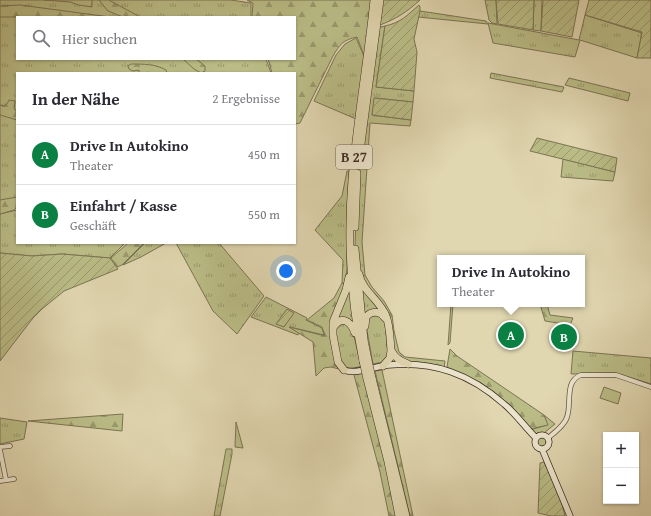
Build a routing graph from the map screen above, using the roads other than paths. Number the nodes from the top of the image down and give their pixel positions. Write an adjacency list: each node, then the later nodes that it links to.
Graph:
1 (374, 0): 3 (highway, B 27)
2 (380, 0): 3 (highway, B 27)
3 (376, 14): 4 (highway, B 27)
4 (372, 43): 5 (highway, B 27); 6 (highway, B 27)
5 (355, 258): 7 (highway, B 27); 9 (highway, B 27)
6 (350, 271): 8 (highway, B 27); 9 (highway, B 27)
7 (387, 321): 9 (highway, B 27); 10 (highway, B 27)
8 (333, 328): 9 (highway, B 27); 13 (highway, B 27)
9 (361, 340): 14 (highway, B 27, bridge)
10 (391, 350): 11 (highway); 12 (highway)
11 (408, 364): 12 (main road); 16 (main road)
12 (383, 366): 13 (main road)
13 (344, 370)
14 (369, 378): 24 (highway, B 27); 25 (highway, B 27)
15 (651, 387): 17 (street)
16 (536, 438): 17 (main road); 20 (main road)
17 (548, 438): 20 (main road)
18 (10, 446): 19 (street)
19 (0, 449): 22 (street)
20 (542, 449): 26 (main road)
21 (14, 479): 22 (street)
22 (6, 480): 23 (street)
23 (0, 481)
24 (399, 516)
25 (406, 516)
26 (570, 516)

